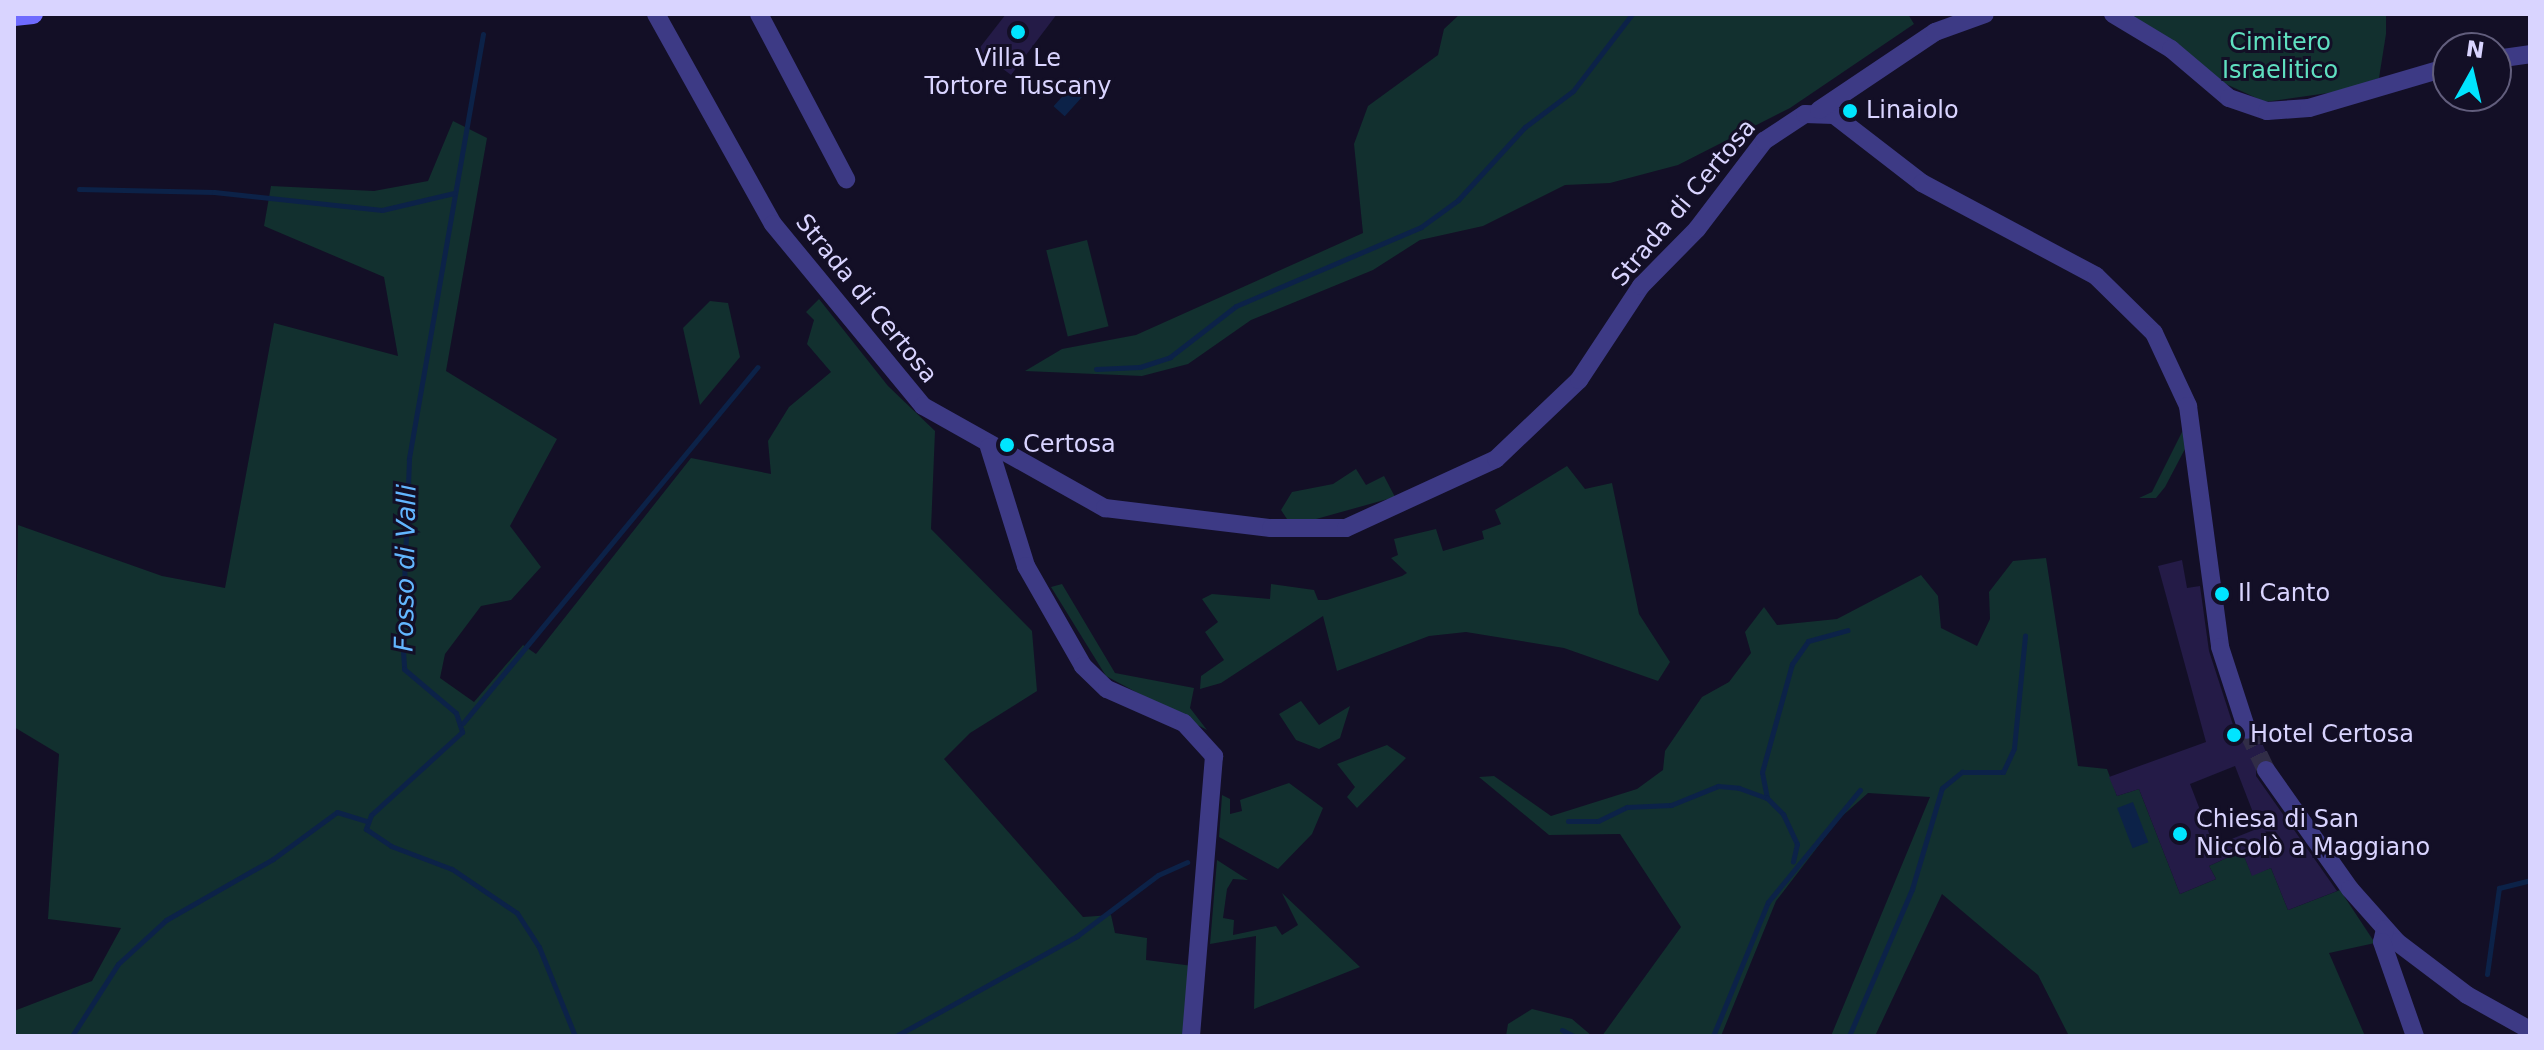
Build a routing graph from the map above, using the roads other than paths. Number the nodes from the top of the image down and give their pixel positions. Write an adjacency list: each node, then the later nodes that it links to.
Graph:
1 (33, 14): 6 (main road)
2 (656, 14): 10 (street, Strada di Certosa)
3 (759, 14): 9 (street)
4 (1985, 14): 8 (street, Strada di Certosa)
5 (2113, 14): 7 (street)
6 (14, 16)
7 (2432, 72)
8 (1819, 110): 10 (street, Strada di Certosa); 11 (street)
9 (846, 179)
10 (989, 447): 15 (street)
11 (2247, 730)
12 (2266, 770): 13 (street)
13 (2385, 929): 14 (street); 16 (street)
14 (2530, 1030)
15 (1191, 1036)
16 (2415, 1036)

